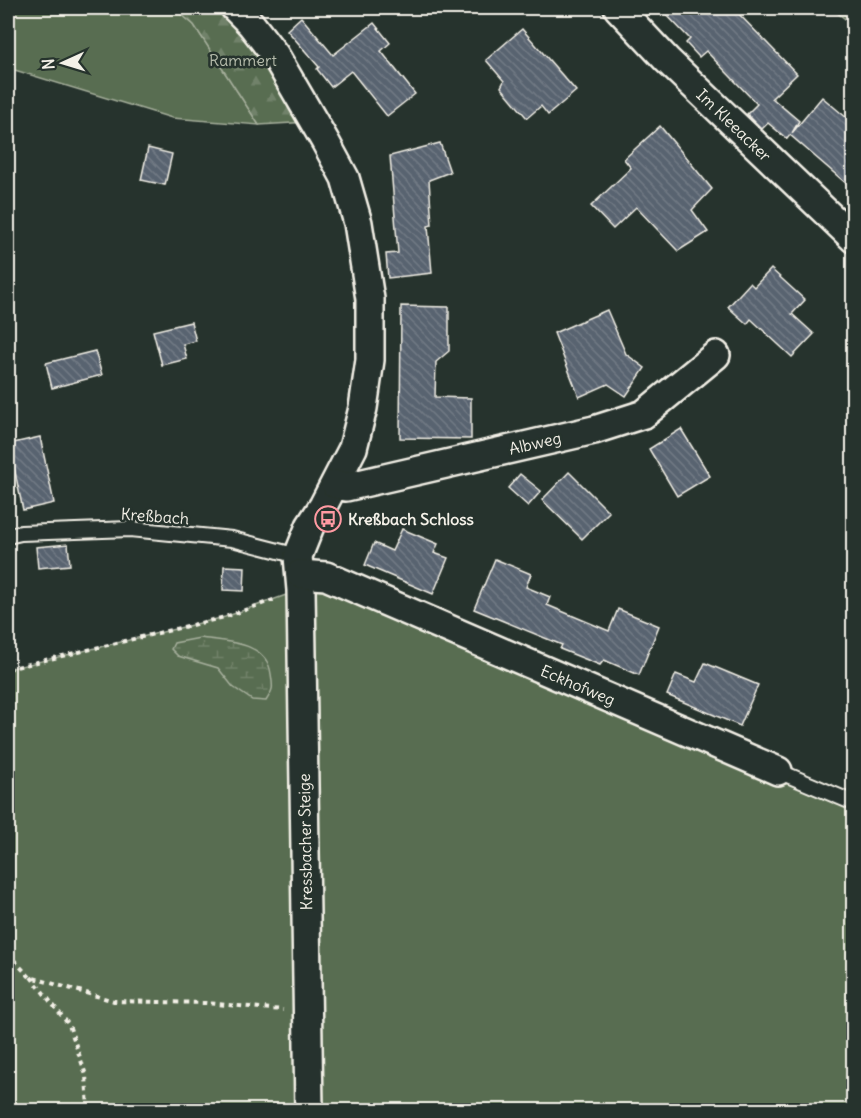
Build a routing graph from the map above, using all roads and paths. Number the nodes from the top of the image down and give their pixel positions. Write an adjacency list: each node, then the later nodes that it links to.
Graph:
1 (235, 8): 5 (street)
2 (618, 8): 3 (street, Im Kleeacker)
3 (854, 240)
4 (716, 355): 5 (street, Albweg)
5 (335, 484): 7 (street)
6 (8, 536): 7 (lane, Kreßbach)
7 (300, 573): 8 (path); 9 (street, Eckhofweg); 13 (street, Kressbacher Steige)
8 (8, 669)
9 (778, 771): 10 (lane, Eckhofweg)
10 (854, 803)
11 (8, 954): 12 (path)
12 (30, 977): 13 (path); 14 (path)
13 (308, 1012): 15 (street, Kressbacher Steige)
14 (88, 1110)
15 (309, 1110)

